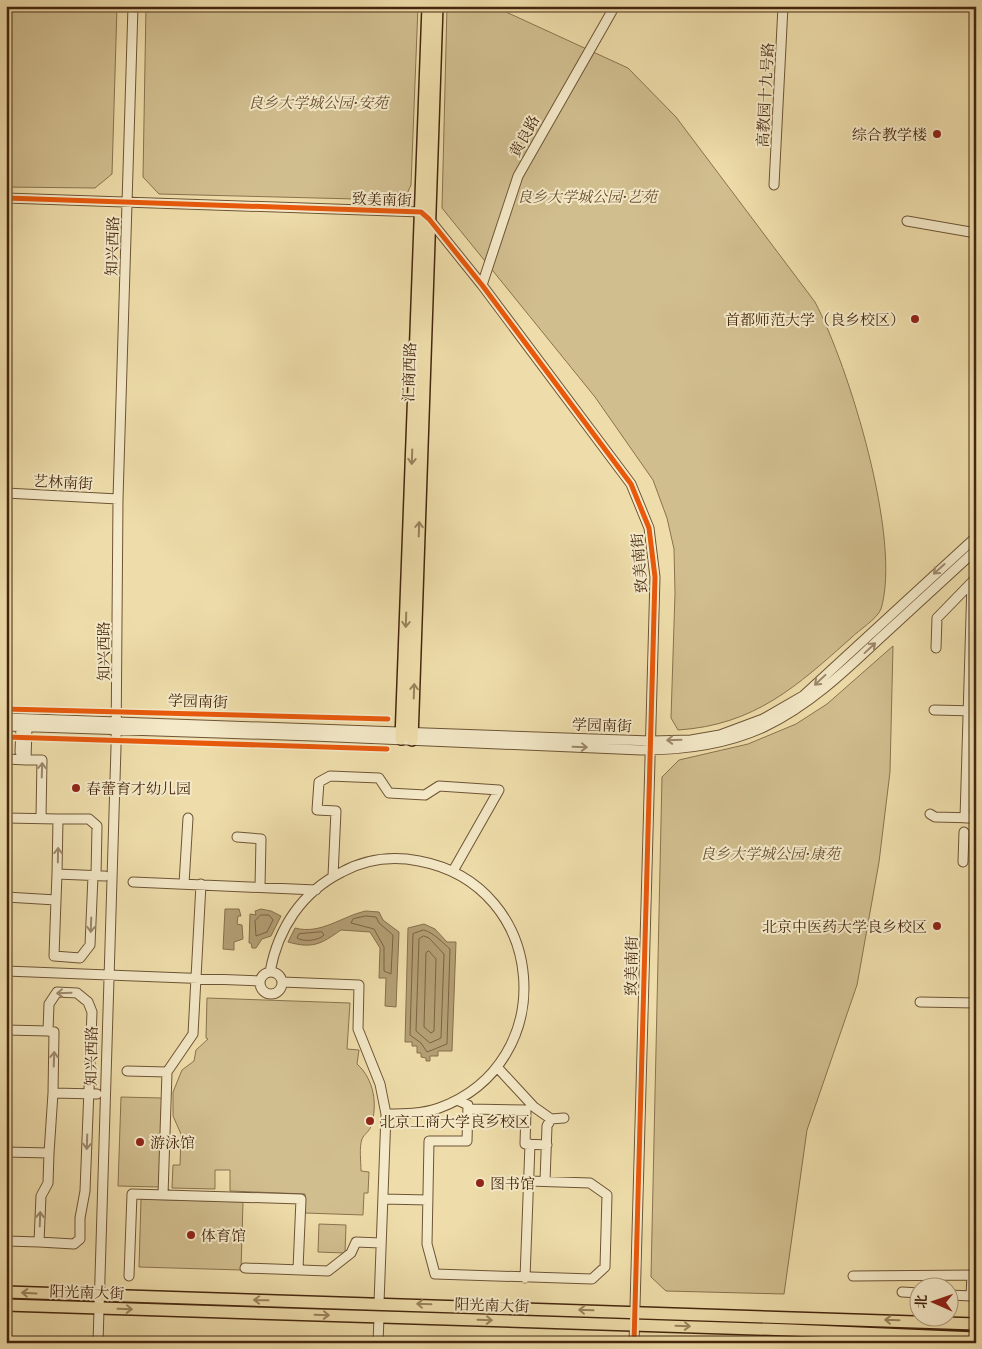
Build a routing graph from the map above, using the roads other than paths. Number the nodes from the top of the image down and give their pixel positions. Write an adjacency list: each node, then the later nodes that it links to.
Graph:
1 (133, 6): 8 (street, 知兴西路)
2 (428, 6): 9 (main road, 汇商西路)
3 (437, 6): 9 (main road, 汇商西路)
4 (783, 6): 6 (street, 高教园十九号路)
5 (612, 11): 12 (street, 黄良路)
6 (774, 186)
7 (6, 198): 8 (street, 致美南街)
8 (126, 204): 9 (street, 致美南街); 14 (street, 知兴西路)
9 (425, 216): 12 (street, 致美南街); 25 (main road, 汇商西路)
10 (908, 221): 11 (street)
11 (976, 234)
12 (482, 285): 26 (street, 致美南街)
13 (6, 494): 14 (street, 艺林南街)
14 (118, 499): 23 (street, 知兴西路)
15 (976, 537): 26 (street, 学园南街, one-way to 26)
16 (976, 550): 26 (street, 学园南街, one-way to 16)
17 (974, 580): 18 (street); 20 (street)
18 (936, 648)
19 (934, 710): 20 (street)
20 (972, 711): 33 (street)
21 (6, 718): 23 (street, 学园南街)
22 (6, 726): 24 (street, 学园南街)
23 (116, 726): 24 (street, 学园南街); 25 (street, 学园南街); 52 (street, 知兴西路)
24 (24, 727): 28 (street)
25 (407, 736): 26 (street, 学园南街)
26 (651, 746): 95 (street, 致美南街)
27 (6, 759): 28 (street)
28 (23, 760): 31 (street, one-way to 28)
29 (930, 814): 33 (street)
30 (6, 818): 31 (street)
31 (41, 818): 35 (street)
32 (188, 818): 44 (street)
33 (965, 818): 34 (street)
34 (976, 818)
35 (58, 819): 40 (street, one-way to 35); 41 (street)
36 (964, 832): 38 (street)
37 (237, 837): 46 (street)
38 (963, 862)
39 (453, 871): 42 (street); 42 (street); 60 (street)
40 (57, 874): 41 (street); 49 (street)
41 (98, 876): 49 (street, one-way to 49)
42 (333, 876): 47 (street)
43 (133, 882): 44 (street)
44 (184, 884): 45 (street)
45 (201, 884): 46 (street); 53 (street)
46 (260, 887): 47 (street)
47 (316, 890): 51 (street)
48 (6, 897): 49 (street)
49 (56, 900)
50 (6, 971): 52 (street)
51 (270, 972): 54 (street); 55 (street)
52 (107, 974): 53 (street); 92 (street, 知兴西路)
53 (196, 978): 54 (street); 62 (street)
54 (260, 981): 55 (street)
55 (282, 982): 67 (street)
56 (920, 1002): 57 (street)
57 (976, 1004)
58 (6, 1030): 59 (street)
59 (48, 1031): 63 (street, one-way to 59); 64 (street, one-way to 59)
60 (497, 1067): 65 (street); 69 (street)
61 (127, 1071): 62 (street)
62 (167, 1072): 76 (street)
63 (53, 1092): 64 (street); 73 (street)
64 (93, 1093): 80 (street, one-way to 80)
65 (457, 1100): 66 (street); 67 (street)
66 (468, 1109): 70 (street); 78 (street)
67 (386, 1114): 77 (street)
68 (564, 1118): 69 (street)
69 (550, 1119): 71 (street)
70 (530, 1144): 71 (street); 74 (street)
71 (547, 1145): 75 (street)
72 (6, 1152): 73 (street)
73 (49, 1153): 80 (street, one-way to 73)
74 (529, 1181): 75 (street); 87 (street)
75 (545, 1181): 87 (street)
76 (163, 1195): 83 (street); 85 (street)
77 (383, 1199): 78 (street); 81 (street)
78 (428, 1200): 87 (street)
79 (6, 1241): 80 (street)
80 (39, 1242)
81 (381, 1243): 83 (street); 93 (street)
82 (244, 1268): 83 (street)
83 (298, 1269)
84 (974, 1275): 86 (street); 91 (street)
85 (129, 1276)
86 (853, 1276)
87 (525, 1278)
88 (6, 1292): 92 (main road, 阳光南大街, one-way to 88)
89 (902, 1292): 90 (street)
90 (910, 1292)
91 (960, 1295)
92 (99, 1302): 93 (main road, 阳光南大街, one-way to 92); 94 (main road, 阳光南大街); 96 (main road, 阳光南大街, one-way to 96); 100 (street, 知兴西路)
93 (378, 1303): 95 (main road, 阳光南大街, one-way to 93)
94 (6, 1305)
95 (635, 1312): 97 (main road, 阳光南大街, one-way to 95); 98 (street, 致美南街)
96 (378, 1317): 98 (main road, 阳光南大街, one-way to 98); 101 (street)
97 (976, 1324)
98 (634, 1325): 99 (main road, 阳光南大街, one-way to 99); 102 (street, 致美南街)
99 (976, 1338)
100 (98, 1343)
101 (378, 1343)
102 (634, 1343)

